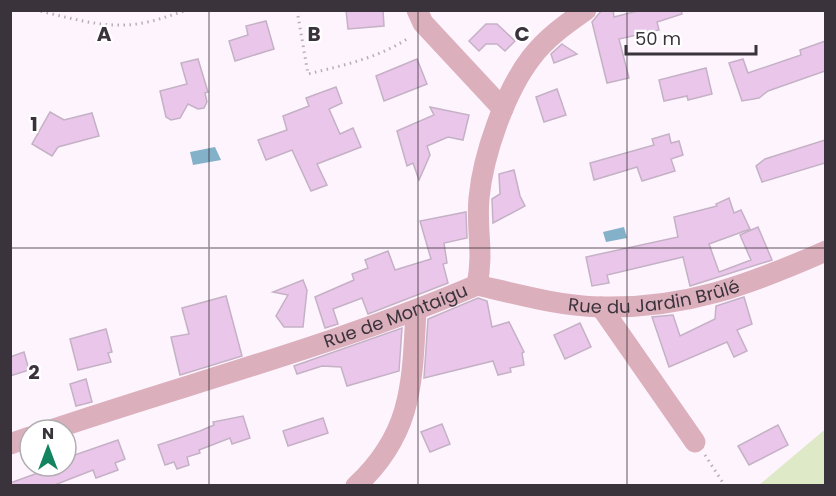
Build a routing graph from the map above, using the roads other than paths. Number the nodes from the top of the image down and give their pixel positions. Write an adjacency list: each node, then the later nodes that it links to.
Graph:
1 (586, 10): 3 (street, Rue de Montaigu)
2 (420, 16): 3 (street)
3 (503, 109): 5 (street, Rue de Montaigu)
4 (825, 251): 6 (street, Rue du Jardin Brûlé)
5 (477, 285): 6 (street, Rue du Jardin Brûlé); 7 (street, Rue de Montaigu)
6 (600, 307): 9 (street)
7 (416, 311): 8 (street, Rue de Montaigu); 10 (street)
8 (78, 422)
9 (695, 442)
10 (356, 486)

